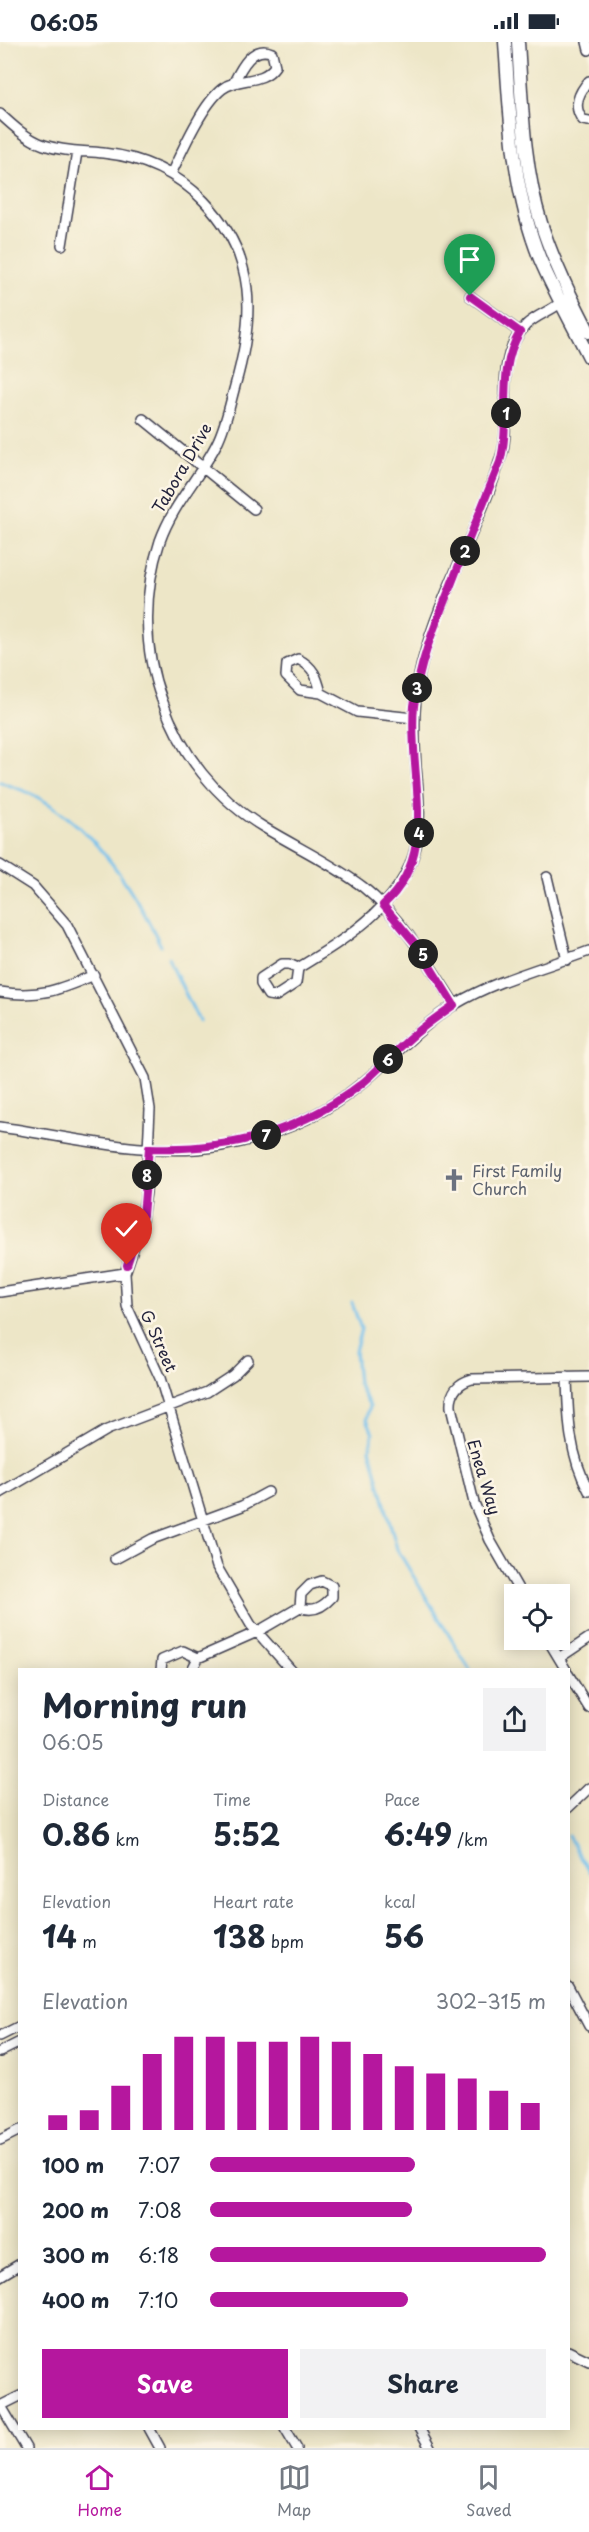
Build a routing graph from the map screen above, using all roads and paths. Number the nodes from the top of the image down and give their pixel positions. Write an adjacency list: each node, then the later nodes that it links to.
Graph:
1 (505, 42): 13 (main road)
2 (518, 42): 13 (main road)
3 (587, 42): 4 (street)
4 (589, 50)
5 (589, 81): 8 (street)
6 (234, 82): 6 (street); 10 (street)
7 (0, 114): 9 (street, Tabora Drive)
8 (589, 121)
9 (77, 152): 10 (street, Tabora Drive); 11 (street)
10 (171, 174): 18 (street, Tabora Drive)
11 (62, 245)
12 (470, 296): 14 (street)
13 (566, 298): 14 (street); 15 (main road); 16 (main road)
14 (520, 332): 21 (street)
15 (589, 332)
16 (589, 357)
17 (143, 419): 18 (street)
18 (201, 467): 19 (street); 24 (street, Tabora Drive)
19 (254, 509)
20 (321, 693): 21 (street)
21 (414, 718): 24 (street)
22 (0, 864): 28 (street, G Street)
23 (547, 877): 26 (street)
24 (383, 905): 27 (street); 30 (street, Tabora Drive)
25 (589, 951): 26 (street)
26 (567, 960): 30 (street)
27 (298, 968)
28 (94, 975): 29 (street); 32 (street, G Street)
29 (0, 992)
30 (454, 1005): 32 (street)
31 (0, 1127): 32 (street)
32 (149, 1148): 33 (street, G Street)
33 (125, 1273): 34 (street); 38 (street, G Street)
34 (0, 1292)
35 (248, 1360): 38 (street)
36 (567, 1377): 37 (street); 39 (street); 44 (street, Enea Way)
37 (589, 1377)
38 (169, 1408): 41 (street); 42 (street, G Street)
39 (589, 1491)
40 (268, 1492): 42 (street)
41 (0, 1493)
42 (201, 1521): 43 (street); 46 (street, G Street)
43 (115, 1559)
44 (515, 1584)
45 (300, 1607): 46 (street)
46 (257, 1632): 49 (street); 53 (street, G Street)
47 (589, 1638): 50 (street)
48 (554, 1650): 50 (street)
49 (198, 1658): 51 (street); 52 (street)
50 (559, 1658): 54 (street)
51 (161, 1668)
52 (193, 1668)
53 (289, 1668)
54 (565, 1668)
55 (570, 1677): 56 (street)
56 (589, 1708)
57 (589, 1788): 58 (street)
58 (570, 1806)
59 (570, 1990): 60 (street)
60 (589, 2026)
61 (18, 2027): 62 (street)
62 (0, 2036)
63 (18, 2043): 64 (street)
64 (0, 2052)
65 (18, 2131): 66 (street)
66 (0, 2140)
67 (18, 2265): 68 (street)
68 (0, 2276)
69 (570, 2352): 70 (street)
70 (589, 2361)
71 (18, 2397): 72 (street)
72 (1, 2406): 76 (street)
73 (149, 2430): 77 (street)
74 (286, 2430): 78 (street)
75 (420, 2430): 79 (street)
76 (26, 2448)
77 (160, 2448)
78 (297, 2448)
79 (430, 2448)

